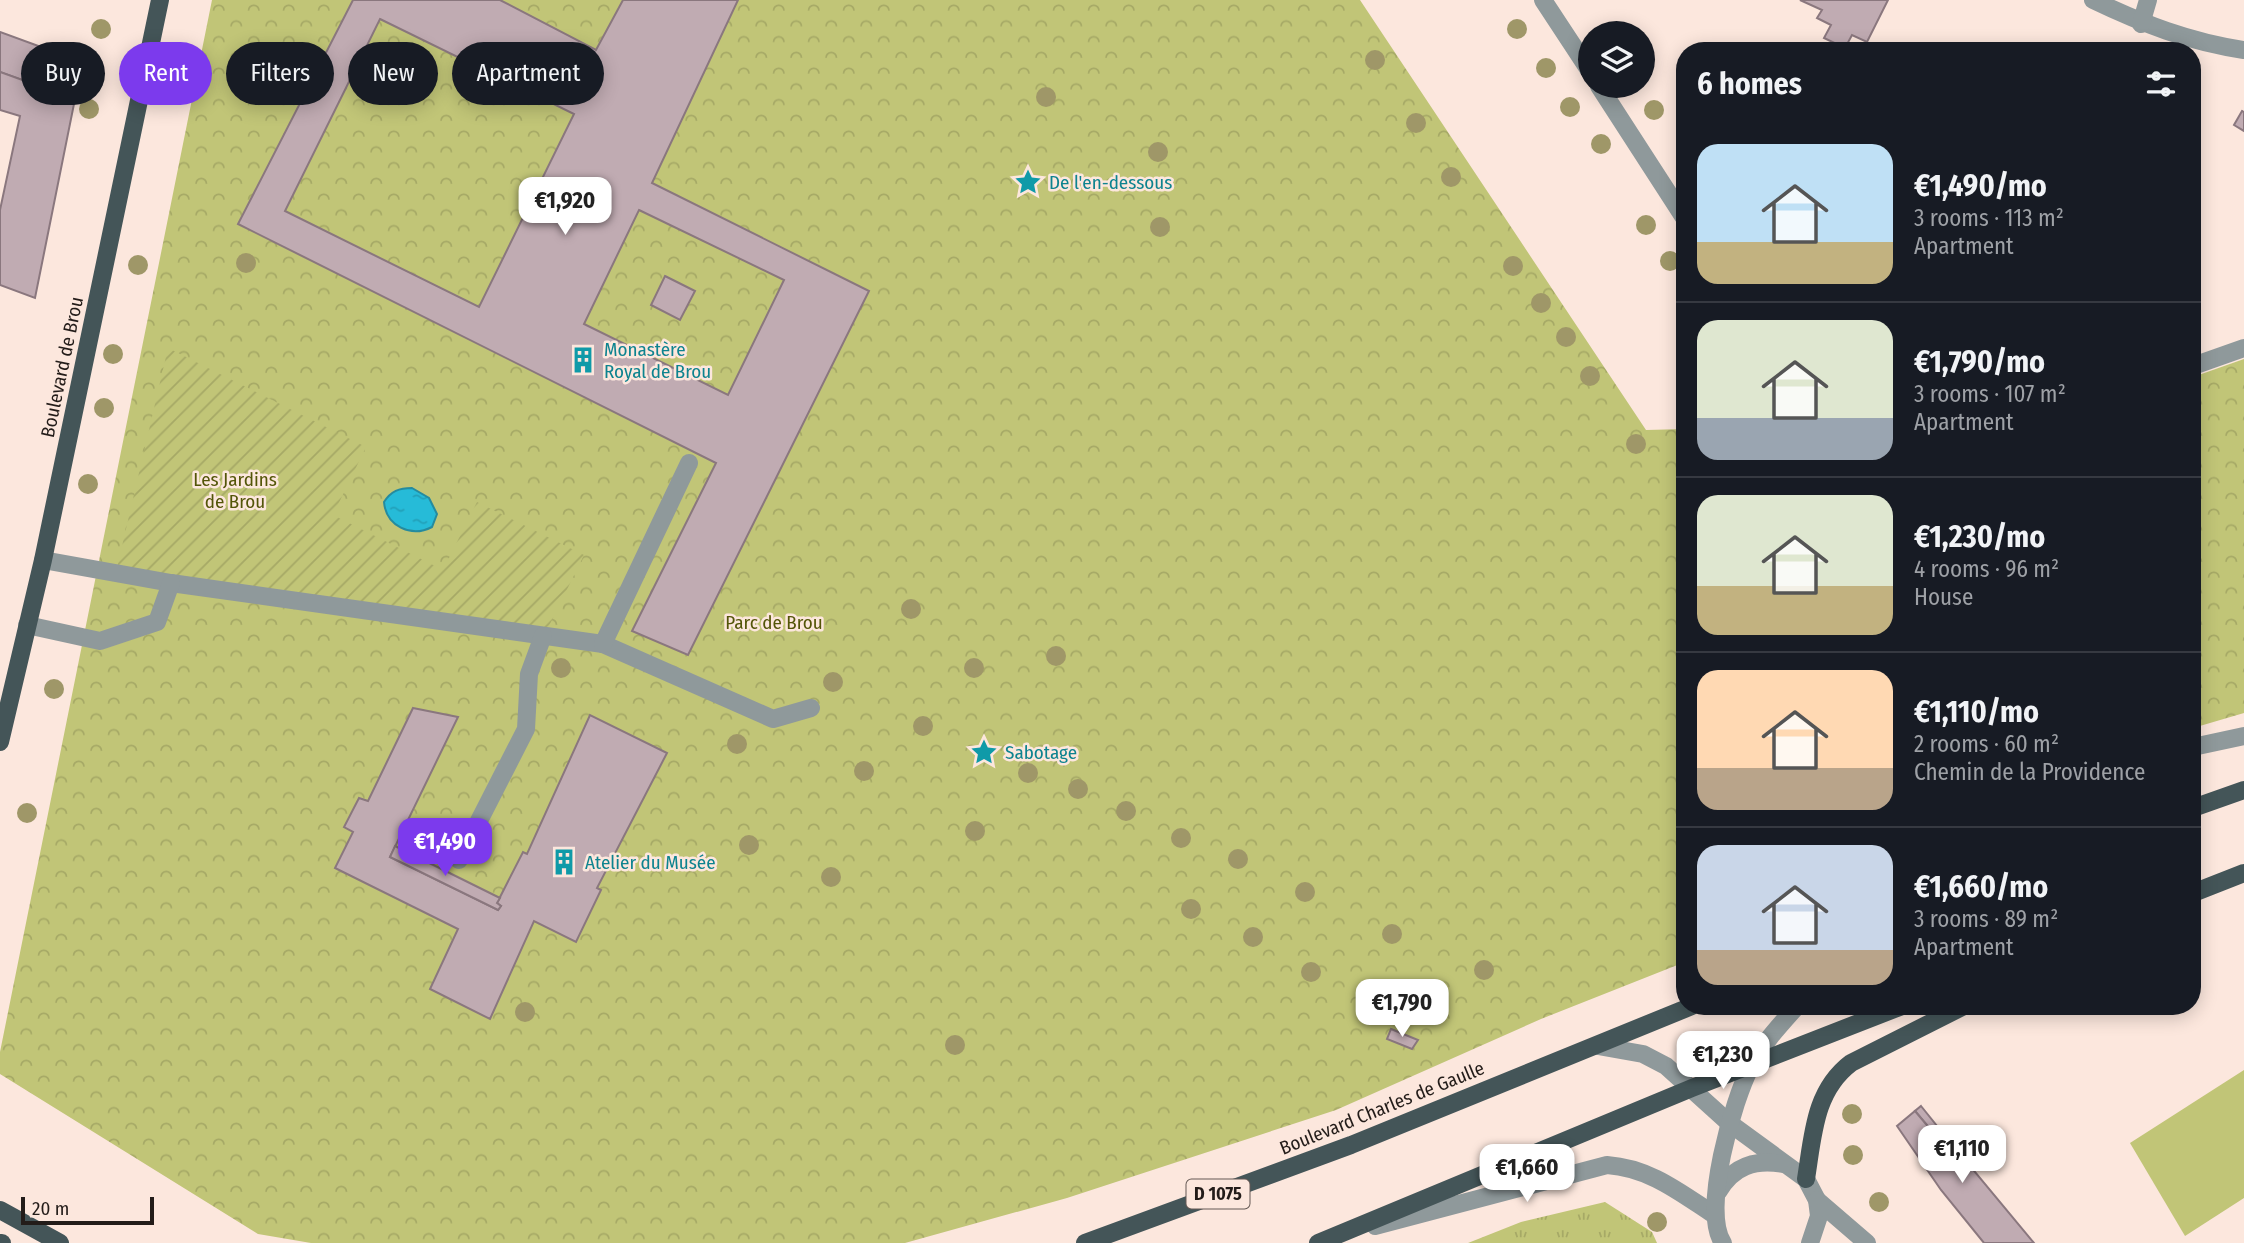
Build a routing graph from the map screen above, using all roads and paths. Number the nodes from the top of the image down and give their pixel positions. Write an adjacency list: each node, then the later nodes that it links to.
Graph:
1 (160, 0): 15 (main road, Boulevard de Brou)
2 (1543, 0): 9 (street)
3 (2093, 0): 5 (street)
4 (2148, 0): 5 (street)
5 (2141, 24): 6 (street)
6 (2199, 42)
7 (2201, 43): 8 (street)
8 (2244, 50)
9 (1578, 53)
10 (1607, 98): 11 (street)
11 (1676, 205)
12 (2244, 348): 13 (street)
13 (2201, 363)
14 (690, 463): 19 (street)
15 (43, 560): 16 (street); 17 (main road, Boulevard de Brou)
16 (171, 583): 17 (street); 18 (street)
17 (27, 625): 22 (main road, Boulevard de Brou)
18 (543, 636): 19 (street); 26 (street)
19 (603, 644): 20 (street)
20 (811, 708)
21 (2244, 736): 23 (street)
22 (0, 742)
23 (2201, 745)
24 (2244, 790): 25 (main road)
25 (2201, 805)
26 (460, 860)
27 (2244, 873): 28 (main road)
28 (2201, 890)
29 (1676, 1013): 33 (main road, Boulevard Charles de Gaulle / D 1075)
30 (1790, 1015): 34 (street)
31 (1879, 1015): 34 (main road)
32 (1946, 1015): 38 (main road)
33 (1598, 1046): 35 (street); 46 (main road, Boulevard Charles de Gaulle / D 1075)
34 (1751, 1065): 35 (main road); 36 (street)
35 (1692, 1088): 36 (street); 43 (main road)
36 (1728, 1122): 37 (street); 39 (street)
37 (1783, 1164): 38 (street); 39 (street)
38 (1806, 1179): 40 (street)
39 (1717, 1195): 42 (street)
40 (1817, 1200): 48 (street); 49 (street)
41 (0, 1210): 45 (main road)
42 (1713, 1214): 43 (street); 44 (street)
43 (1338, 1236): 47 (main road)
44 (1720, 1241)
45 (60, 1243)
46 (1085, 1243)
47 (1318, 1243)
48 (1810, 1243)
49 (1867, 1243)

